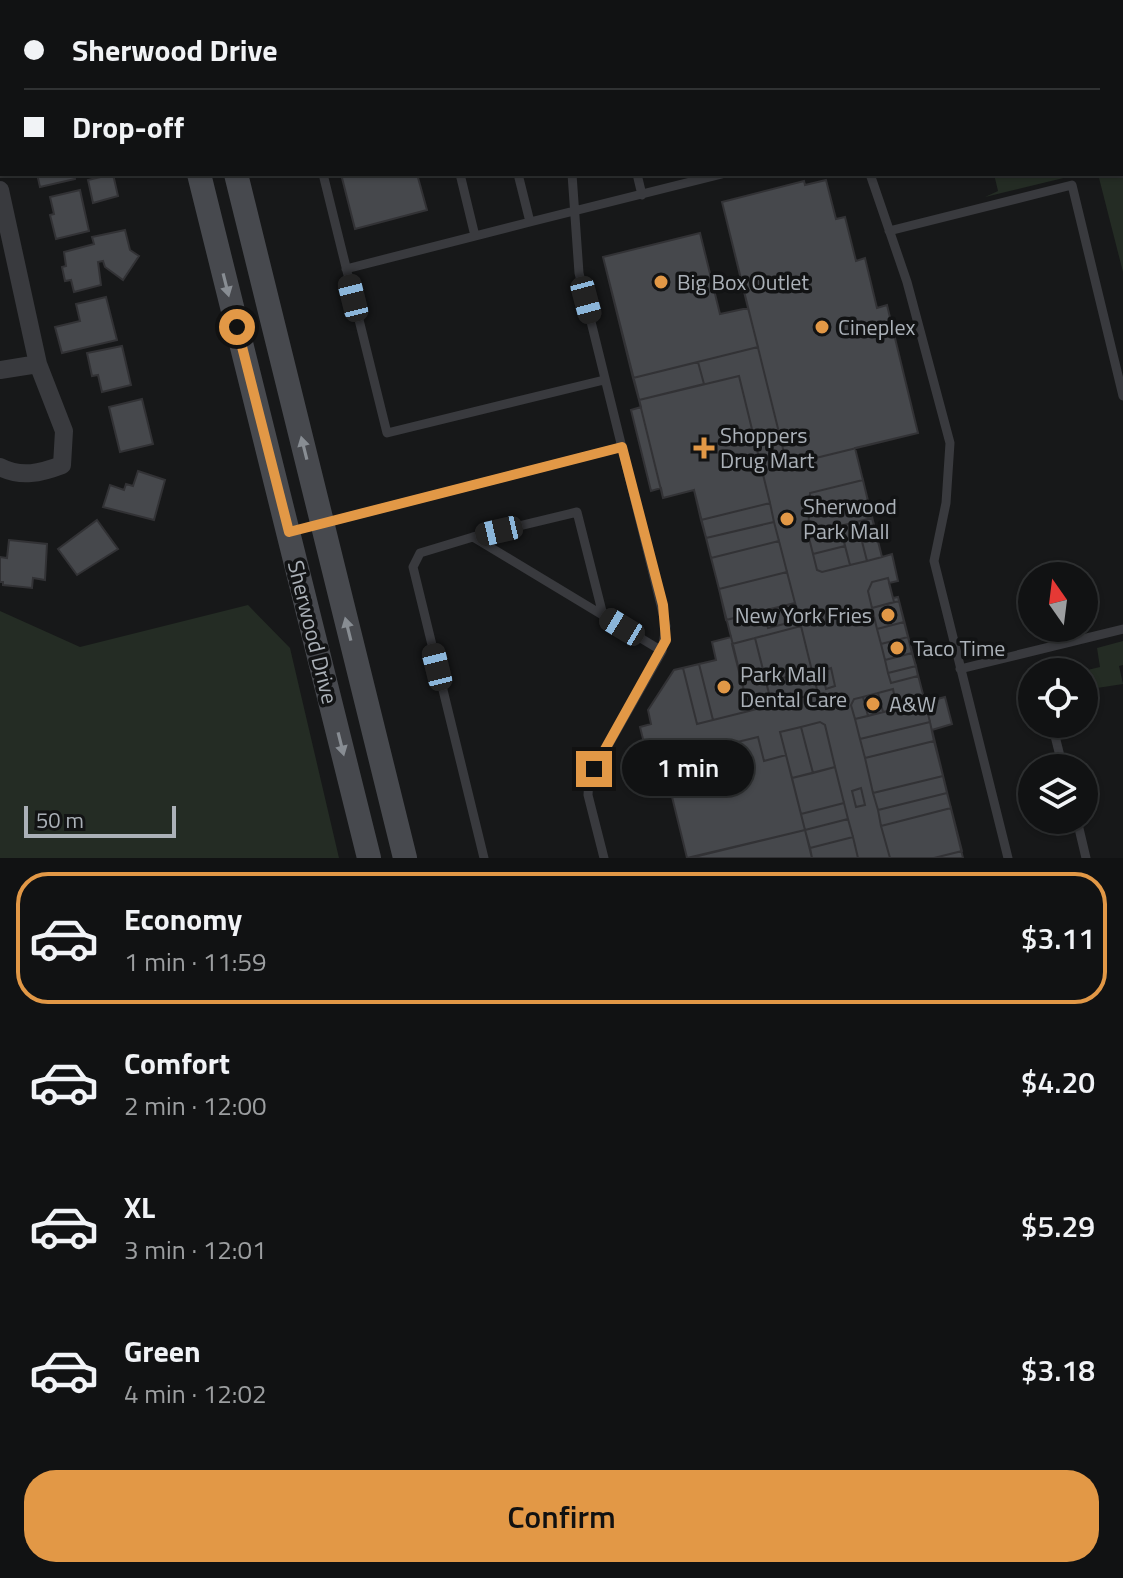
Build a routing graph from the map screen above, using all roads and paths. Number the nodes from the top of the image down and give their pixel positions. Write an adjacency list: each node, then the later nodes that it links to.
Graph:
1 (193, 176): 13 (main road)
2 (199, 176): 13 (main road, Sherwood Drive)
3 (323, 176): 18 (lane)
4 (460, 176): 17 (lane)
5 (518, 176): 15 (lane)
6 (572, 176): 14 (lane)
7 (637, 176): 12 (lane)
8 (714, 176): 12 (lane)
9 (871, 176): 16 (lane)
10 (238, 177): 25 (main road, Sherwood Drive, one-way to 10)
11 (0, 190): 19 (street)
12 (642, 195): 14 (lane)
13 (207, 209): 26 (main road, Sherwood Drive, one-way to 26)
14 (573, 212): 15 (lane); 21 (lane)
15 (530, 222): 17 (lane)
16 (889, 231): 22 (lane); 31 (lane)
17 (475, 236): 18 (lane)
18 (346, 269): 21 (lane)
19 (38, 364): 20 (street); 24 (street)
20 (0, 370)
21 (604, 380): 23 (lane)
22 (1123, 396)
23 (622, 447): 25 (lane); 30 (lane)
24 (0, 467)
25 (322, 524): 26 (lane); 34 (main road, Sherwood Drive, one-way to 25)
26 (289, 532): 33 (main road, Sherwood Drive, one-way to 33)
27 (473, 537): 28 (lane); 28 (lane); 35 (lane)
28 (603, 615): 30 (lane)
29 (1123, 629): 31 (lane)
30 (662, 651): 36 (lane)
31 (960, 669): 37 (lane)
32 (1080, 834): 38 (lane)
33 (369, 858)
34 (405, 858)
35 (484, 858)
36 (604, 858)
37 (1008, 858)
38 (1086, 858)

